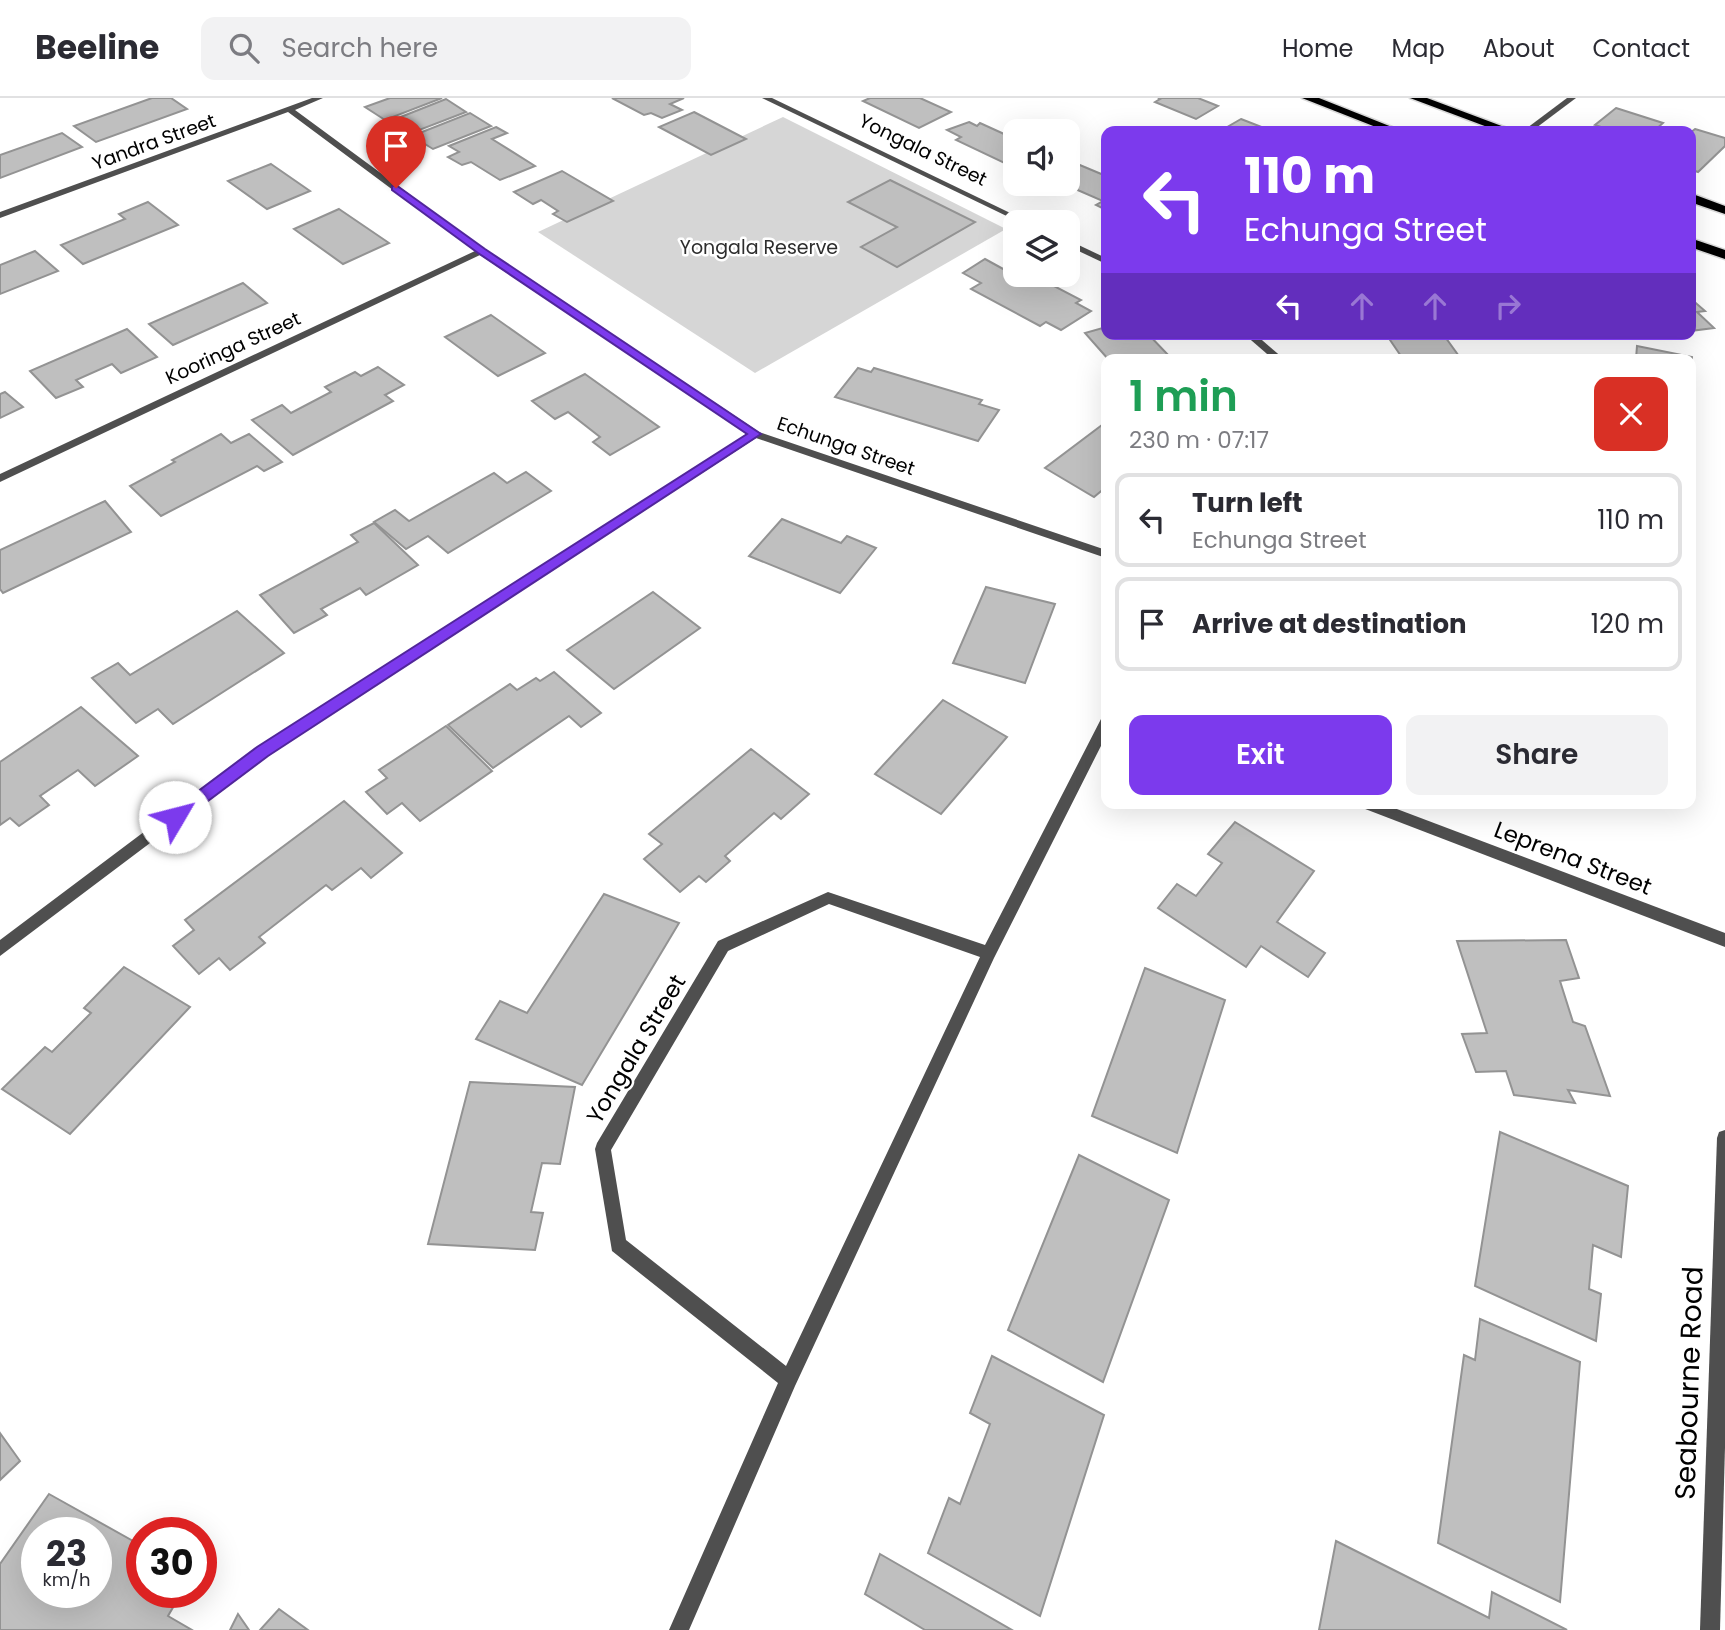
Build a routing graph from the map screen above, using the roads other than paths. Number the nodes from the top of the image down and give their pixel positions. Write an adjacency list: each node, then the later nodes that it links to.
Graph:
1 (319, 98): 6 (street, Yandra Street)
2 (766, 98): 12 (street, Yongala Street)
3 (1308, 98): 7 (highway)
4 (1416, 98): 8 (highway)
5 (1572, 98): 9 (street)
6 (289, 109): 13 (street, Yandra Street); 16 (street, Echunga Street)
7 (1383, 126)
8 (1495, 126)
9 (1534, 126)
10 (1696, 199): 11 (highway)
11 (1725, 210)
12 (1003, 211)
13 (0, 215)
14 (1696, 244): 17 (highway)
15 (1080, 249): 18 (street)
16 (481, 251): 21 (street, Echunga Street); 22 (street, Kooringa Street)
17 (1725, 254)
18 (1101, 259)
19 (1255, 340): 20 (street)
20 (1273, 354)
21 (755, 434): 23 (street, Echunga Street); 27 (street)
22 (0, 478)
23 (1101, 552)
24 (1101, 733): 28 (street)
25 (1381, 809): 26 (street, Leprena Street)
26 (1725, 940)
27 (0, 949)
28 (989, 953): 30 (street); 30 (street, Yongala Street)
29 (1725, 1138): 32 (street, Seabourne Road)
30 (789, 1380): 31 (street)
31 (679, 1630)
32 (1710, 1630)

